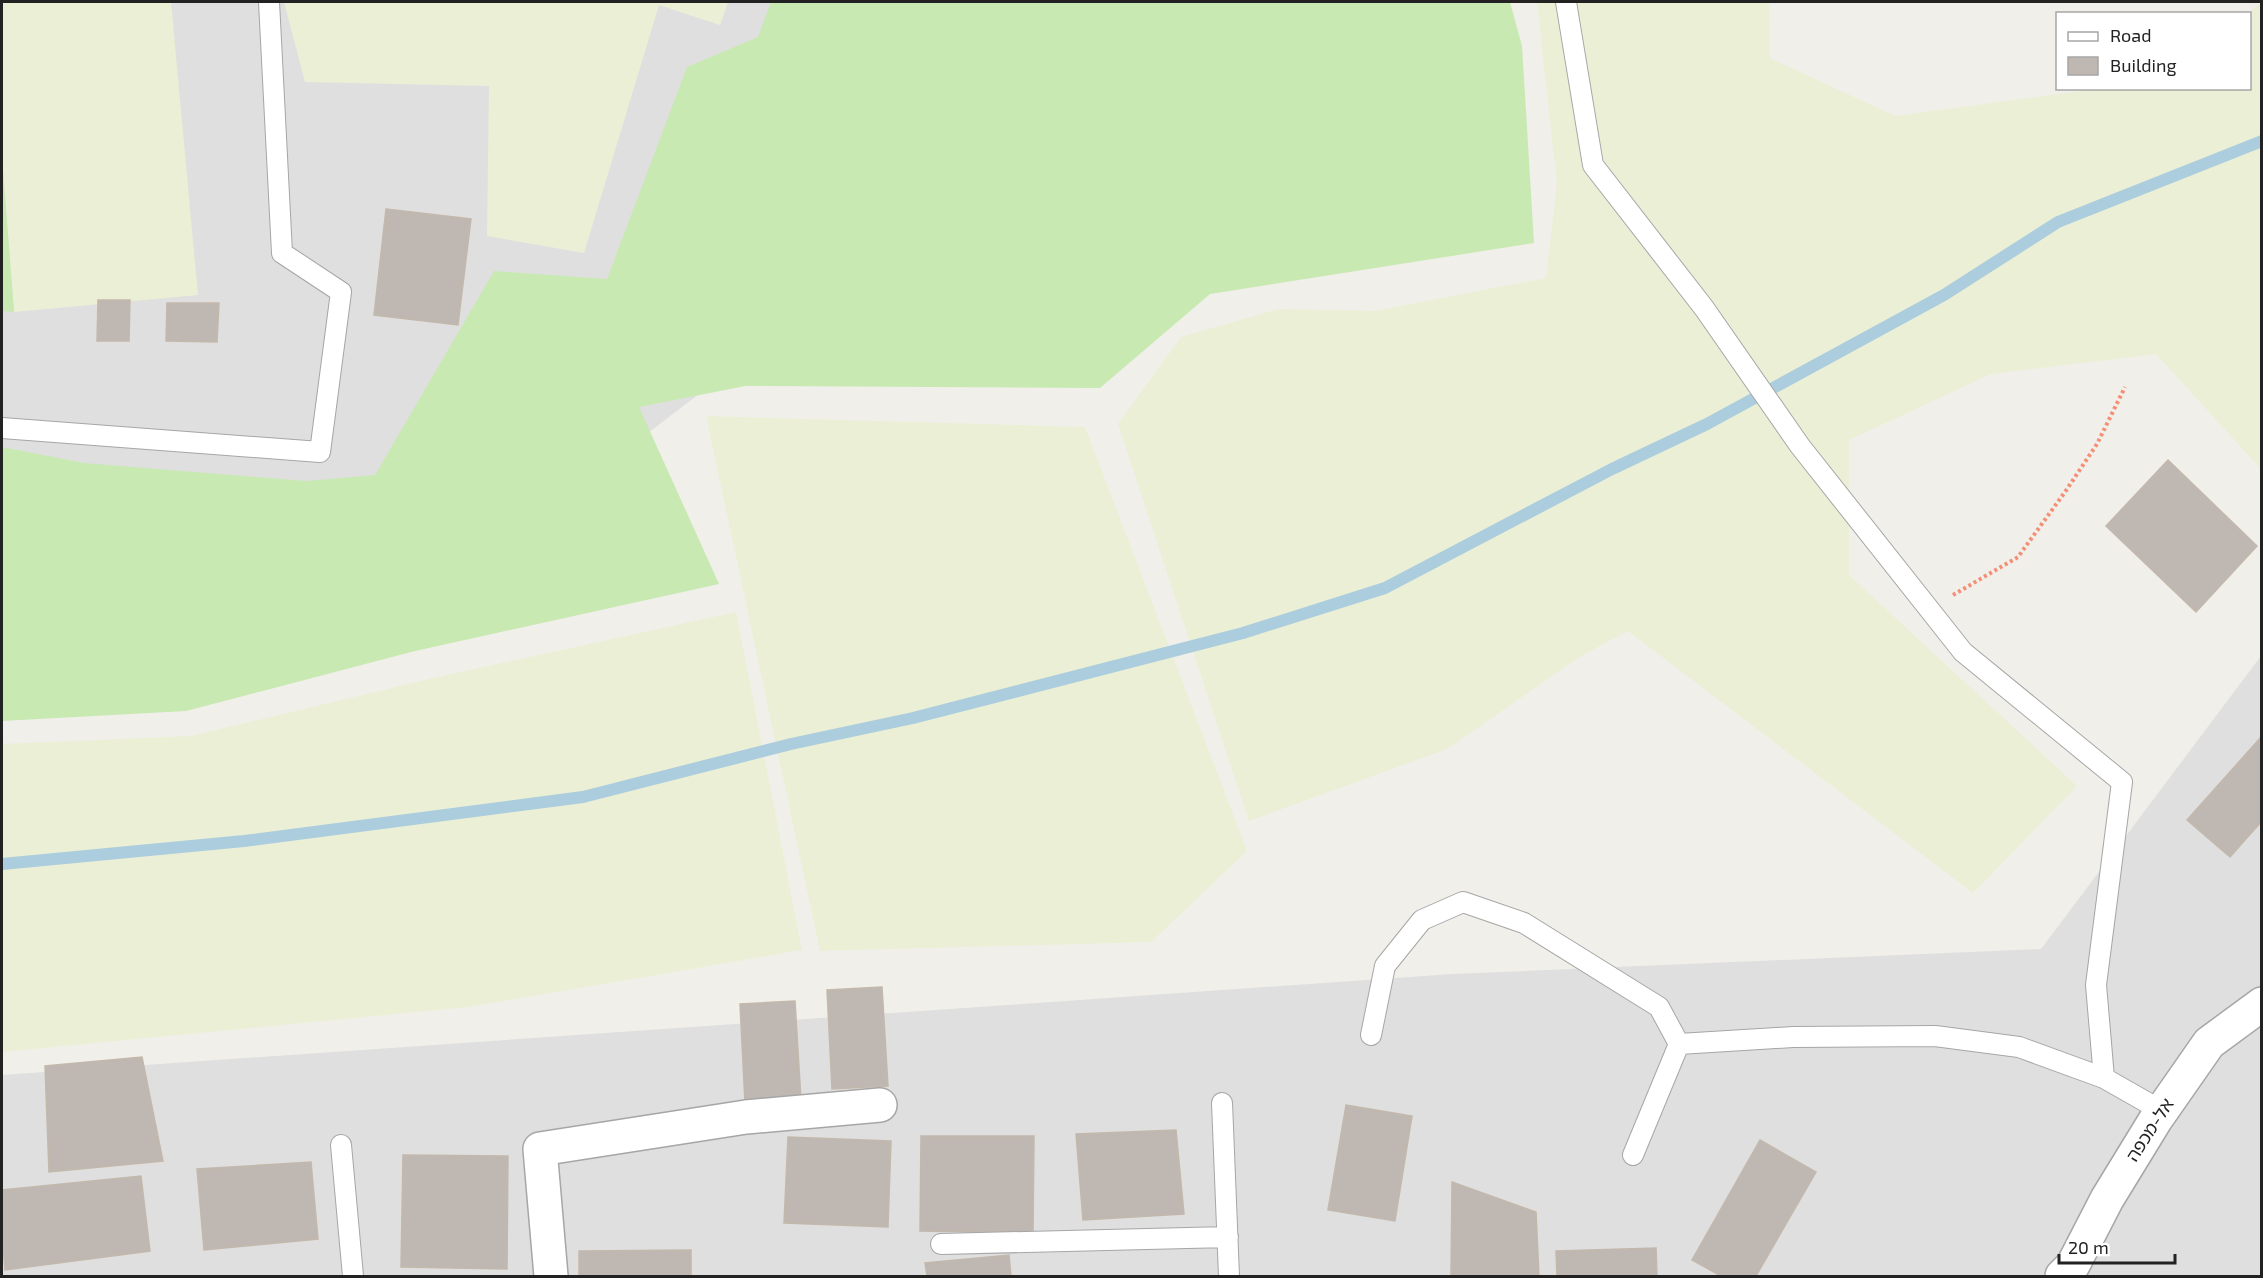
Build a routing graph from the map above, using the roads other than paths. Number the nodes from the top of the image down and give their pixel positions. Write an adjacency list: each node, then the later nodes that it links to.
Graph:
1 (269, 2): 3 (lane)
2 (1566, 2): 7 (lane)
3 (2, 428)
4 (2262, 1004): 10 (street, אל-מכפה)
5 (1371, 1035): 6 (lane)
6 (1679, 1044): 7 (lane); 12 (lane)
7 (2104, 1078): 10 (lane)
8 (1222, 1103): 13 (lane)
9 (879, 1105): 16 (street)
10 (2162, 1111): 18 (street, אל-מכפה)
11 (340, 1145): 15 (lane)
12 (1633, 1155)
13 (1228, 1237): 14 (lane); 17 (lane)
14 (941, 1244)
15 (353, 1276)
16 (551, 1276)
17 (1229, 1276)
18 (2062, 1276)

